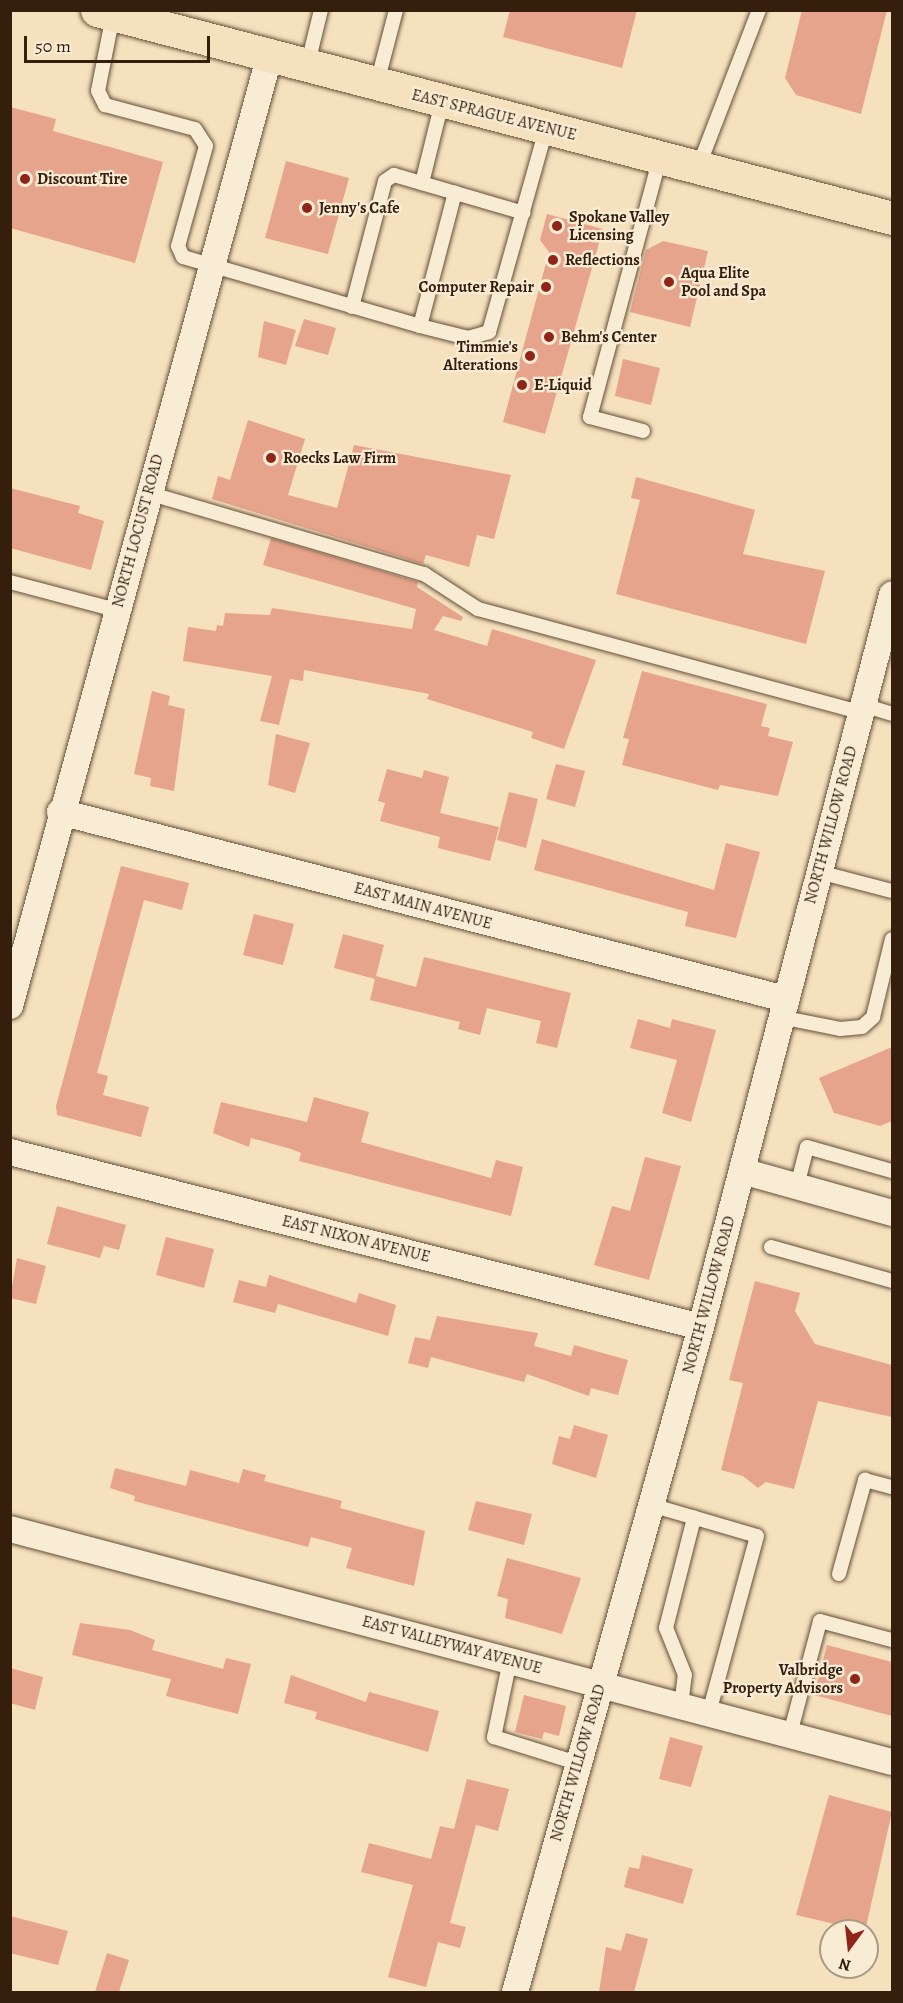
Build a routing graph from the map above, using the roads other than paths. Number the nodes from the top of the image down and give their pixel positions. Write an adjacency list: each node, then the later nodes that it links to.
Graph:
1 (321, 10): 7 (lane)
2 (396, 10): 8 (lane)
3 (759, 10): 12 (lane)
4 (105, 13): 5 (main road, EAST SPRAGUE AVENUE); 17 (lane)
5 (159, 19): 6 (main road, EAST SPRAGUE AVENUE)
6 (269, 58): 7 (main road, EAST SPRAGUE AVENUE); 17 (street, NORTH LOCUST ROAD)
7 (307, 67): 8 (main road, EAST SPRAGUE AVENUE)
8 (376, 85): 9 (main road, EAST SPRAGUE AVENUE)
9 (442, 102): 10 (main road, EAST SPRAGUE AVENUE); 13 (lane)
10 (546, 129): 11 (main road, EAST SPRAGUE AVENUE); 15 (lane)
11 (660, 158): 12 (main road, EAST SPRAGUE AVENUE); 20 (lane)
12 (698, 168): 16 (main road, EAST SPRAGUE AVENUE)
13 (422, 183): 14 (lane); 18 (lane)
14 (455, 193): 15 (lane); 19 (lane)
15 (524, 213): 19 (lane)
16 (892, 218)
17 (211, 266): 18 (lane); 21 (street, NORTH LOCUST ROAD)
18 (352, 307): 19 (lane)
19 (420, 326)
20 (643, 431)
21 (148, 493): 24 (street, NORTH LOCUST ROAD); 25 (lane)
22 (10, 582): 24 (lane)
23 (892, 595): 25 (street, NORTH WILLOW ROAD)
24 (116, 610): 27 (street, NORTH LOCUST ROAD)
25 (862, 709): 26 (lane); 28 (street, NORTH WILLOW ROAD)
26 (892, 714)
27 (60, 812): 31 (street, NORTH LOCUST ROAD); 32 (street, EAST MAIN AVENUE)
28 (819, 872): 29 (lane); 32 (street, NORTH WILLOW ROAD)
29 (892, 891)
30 (892, 939): 32 (lane)
31 (10, 1006)
32 (782, 1008): 34 (street, NORTH WILLOW ROAD)
33 (10, 1152): 40 (street, EAST NIXON AVENUE)
34 (742, 1171): 36 (street); 40 (street, NORTH WILLOW ROAD)
35 (892, 1171): 36 (lane)
36 (797, 1186): 37 (street)
37 (892, 1213)
38 (771, 1247): 39 (lane)
39 (892, 1281)
40 (701, 1327): 42 (street, NORTH WILLOW ROAD)
41 (892, 1487): 45 (lane)
42 (651, 1505): 43 (lane); 48 (street, NORTH WILLOW ROAD)
43 (694, 1518): 49 (lane); 50 (lane)
44 (10, 1529): 47 (street, EAST VALLEYWAY AVENUE)
45 (839, 1574)
46 (892, 1640): 51 (lane)
47 (510, 1660): 48 (street, EAST VALLEYWAY AVENUE); 53 (lane)
48 (601, 1684): 49 (street, EAST VALLEYWAY AVENUE); 53 (street, NORTH WILLOW ROAD)
49 (681, 1706): 50 (street, EAST VALLEYWAY AVENUE)
50 (709, 1713): 51 (street, EAST VALLEYWAY AVENUE)
51 (790, 1734): 52 (street, EAST VALLEYWAY AVENUE)
52 (892, 1762)
53 (577, 1763): 54 (street, NORTH WILLOW ROAD)
54 (515, 1992)

